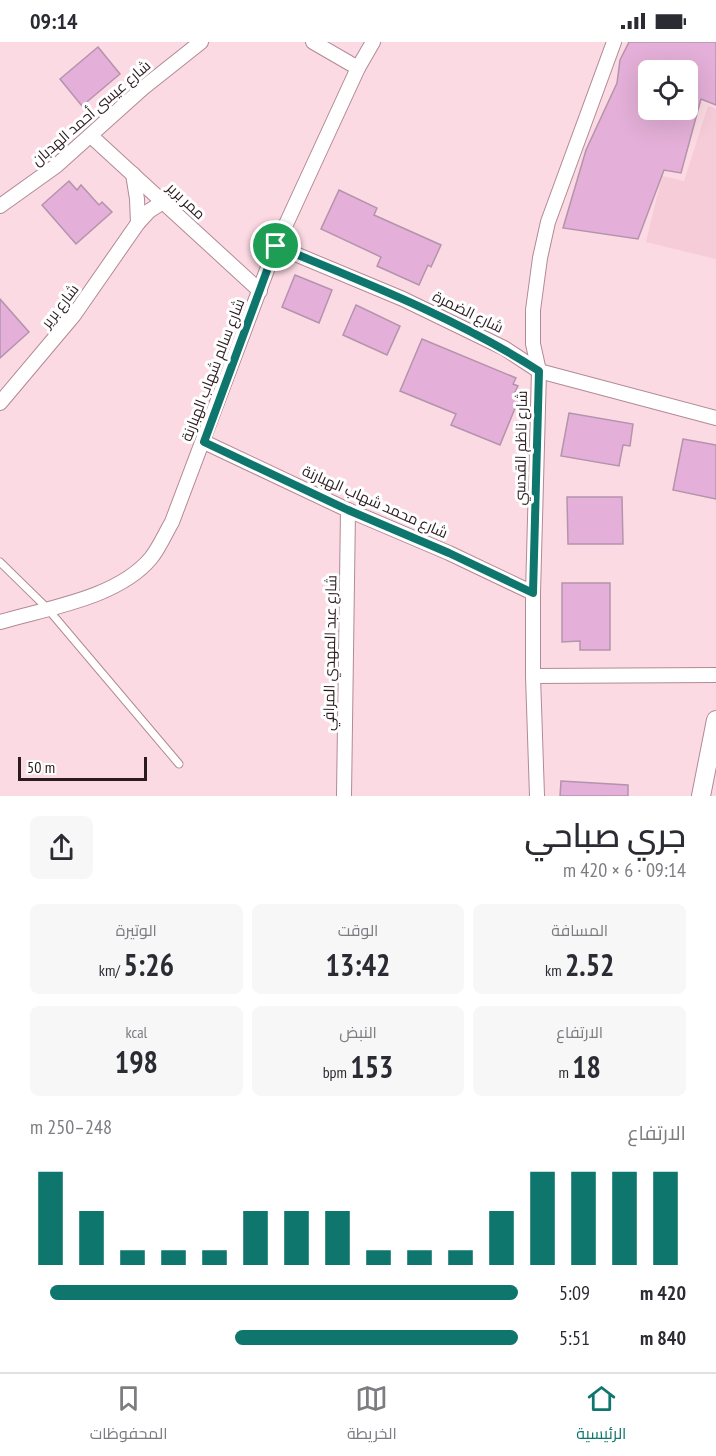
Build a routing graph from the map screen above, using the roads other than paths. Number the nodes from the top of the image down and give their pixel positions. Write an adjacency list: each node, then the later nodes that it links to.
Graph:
1 (201, 42): 6 (street, شارع عيسى أحمد الهدبان)
2 (313, 42): 5 (street)
3 (373, 42): 5 (street, شارع سالم شهاب الهبارنة)
4 (614, 42): 13 (street, شارع ناظم القدسي)
5 (358, 68): 11 (street, شارع سالم شهاب الهبارنة)
6 (91, 135): 7 (street, ممر برير); 9 (street, شارع عيسى أحمد الهدبان)
7 (133, 174): 8 (street, ممر برير); 10 (street)
8 (163, 202): 10 (street, شارع برير); 12 (street, ممر برير)
9 (0, 206)
10 (138, 223): 14 (street, شارع برير)
11 (276, 246): 12 (street, شارع سالم شهاب الهبارنة); 13 (street, شارع الضمرة)
12 (260, 291): 16 (street, شارع سالم شهاب الهبارنة)
13 (539, 371): 15 (street, شارع الضمرة); 19 (street, شارع ناظم القدسي)
14 (0, 403)
15 (716, 417)
16 (204, 442): 17 (street, شارع محمد شهاب الهبارنة); 20 (street, شارع سالم شهاب الهبارنة)
17 (348, 510): 19 (street, شارع محمد شهاب الهبارنة); 26 (street, شارع عبد المهدي المرافي)
18 (0, 562): 20 (lane)
19 (533, 593): 23 (street, شارع ناظم القدسي)
20 (47, 608): 21 (street, شارع سالم شهاب الهبارنة); 25 (lane)
21 (0, 622)
22 (716, 675): 23 (street)
23 (533, 676): 27 (street, شارع ناظم القدسي)
24 (716, 720): 28 (street)
25 (179, 764)
26 (344, 796)
27 (537, 796)
28 (701, 796)

